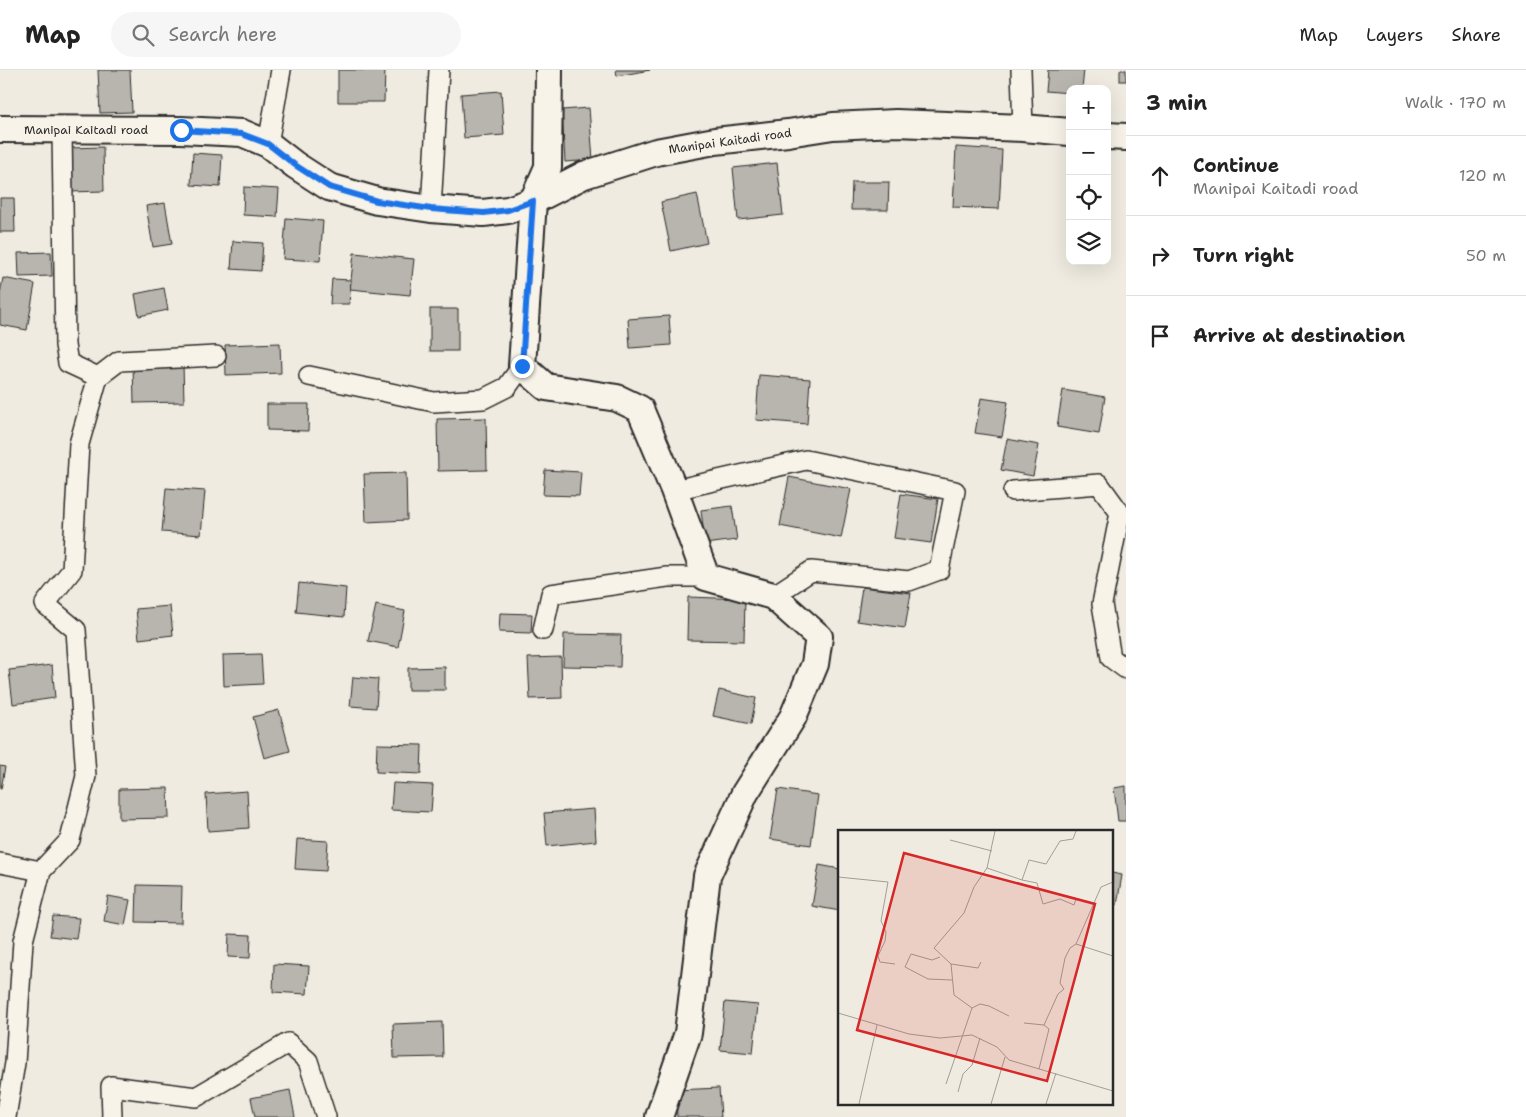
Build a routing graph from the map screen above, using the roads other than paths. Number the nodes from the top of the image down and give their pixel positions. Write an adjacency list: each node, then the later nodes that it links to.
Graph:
1 (281, 70): 11 (street)
2 (439, 70): 13 (street)
3 (549, 70): 12 (street)
4 (1021, 70): 5 (street)
5 (1023, 128): 8 (street, Manipai Kaitadi road); 12 (street, Manipai Kaitadi road)
6 (0, 129): 7 (street, Manipai Kaitadi road)
7 (62, 130): 11 (street, Manipai Kaitadi road); 17 (street)
8 (1066, 132)
9 (1111, 136): 10 (street)
10 (1126, 137)
11 (268, 144): 13 (street, Manipai Kaitadi road)
12 (533, 201): 13 (street, Manipai Kaitadi road); 15 (street)
13 (431, 209)
14 (216, 356): 17 (street)
15 (522, 366): 16 (street); 18 (street)
16 (309, 376)
17 (98, 378): 25 (street)
18 (674, 490): 20 (street); 21 (street)
19 (1013, 491): 23 (street)
20 (706, 577): 21 (street); 22 (street)
21 (773, 596): 29 (street)
22 (543, 630)
23 (1126, 669)
24 (0, 863): 25 (street)
25 (41, 871): 26 (street)
26 (6, 1117)
27 (112, 1117): 28 (street)
28 (326, 1117)
29 (659, 1117)

